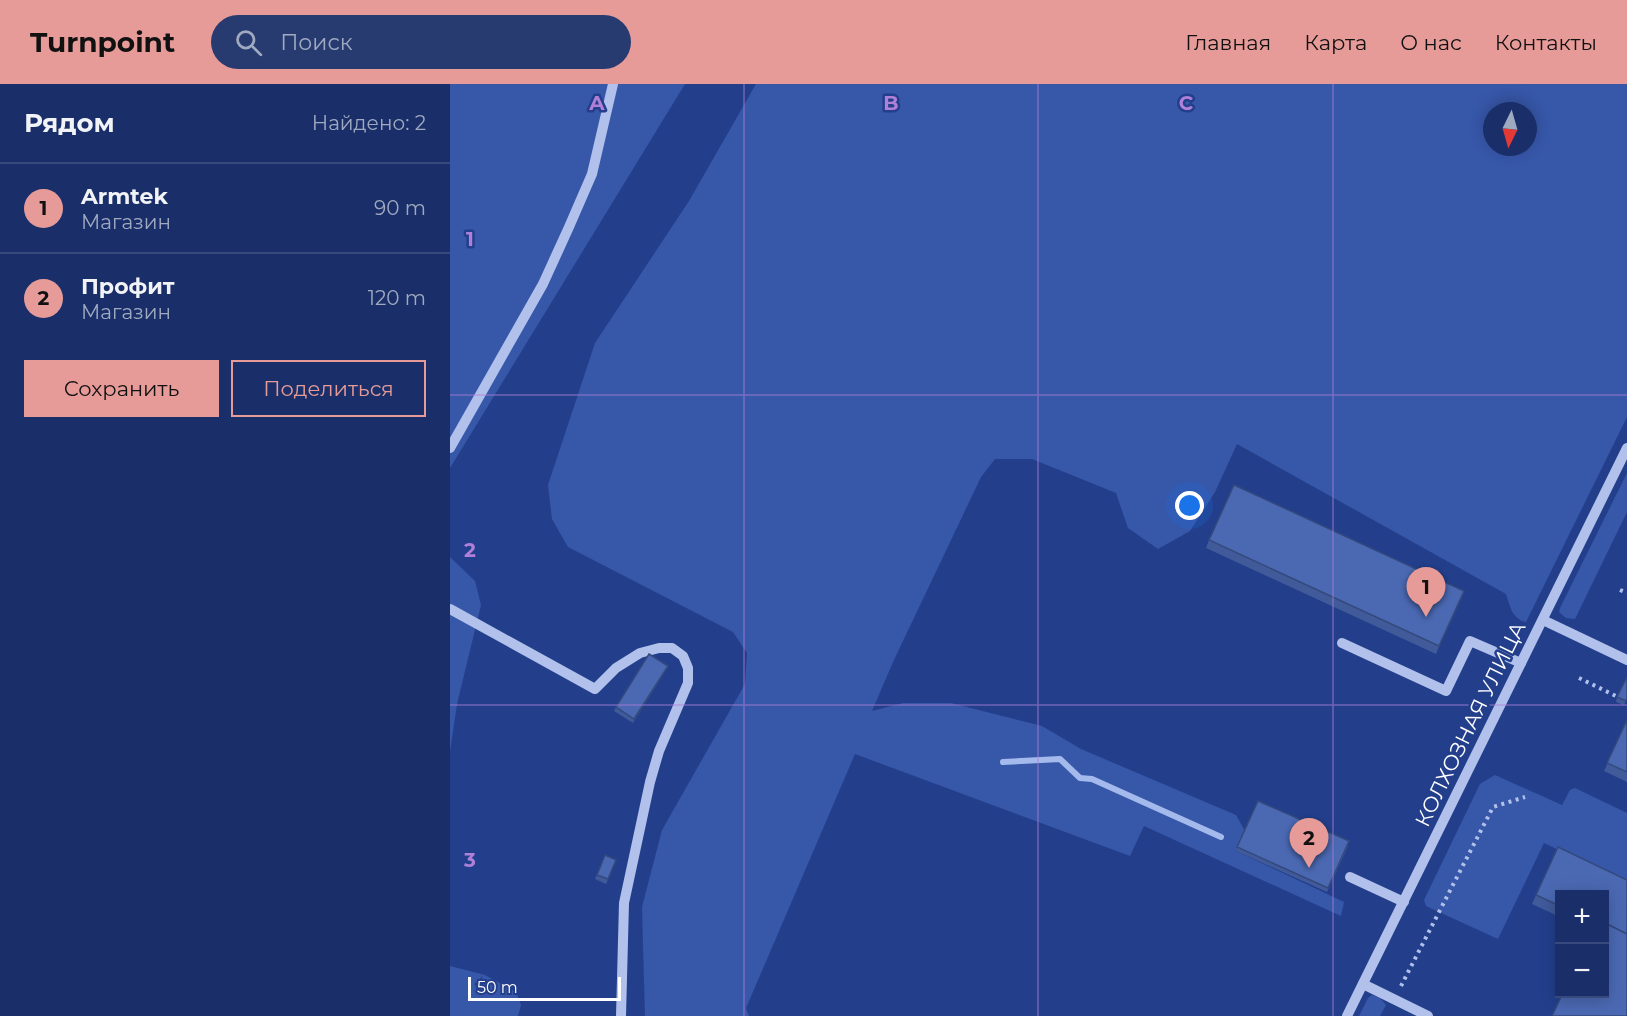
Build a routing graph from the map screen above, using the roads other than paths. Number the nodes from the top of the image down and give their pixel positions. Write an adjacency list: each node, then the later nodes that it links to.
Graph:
1 (613, 84): 2 (street)
2 (450, 448)
3 (1627, 448): 5 (street, КОЛХОЗНАЯ УЛИЦА)
4 (450, 609): 12 (street)
5 (1543, 620): 7 (street); 8 (street, КОЛХОЗНАЯ УЛИЦА)
6 (1342, 643): 8 (street)
7 (1627, 660)
8 (1521, 663): 10 (street, КОЛХОЗНАЯ УЛИЦА)
9 (1350, 877): 10 (street)
10 (1404, 902): 11 (street, КОЛХОЗНАЯ УЛИЦА)
11 (1363, 984): 13 (street, КОЛХОЗНАЯ УЛИЦА); 14 (street)
12 (621, 1016)
13 (1347, 1016)
14 (1428, 1016)

